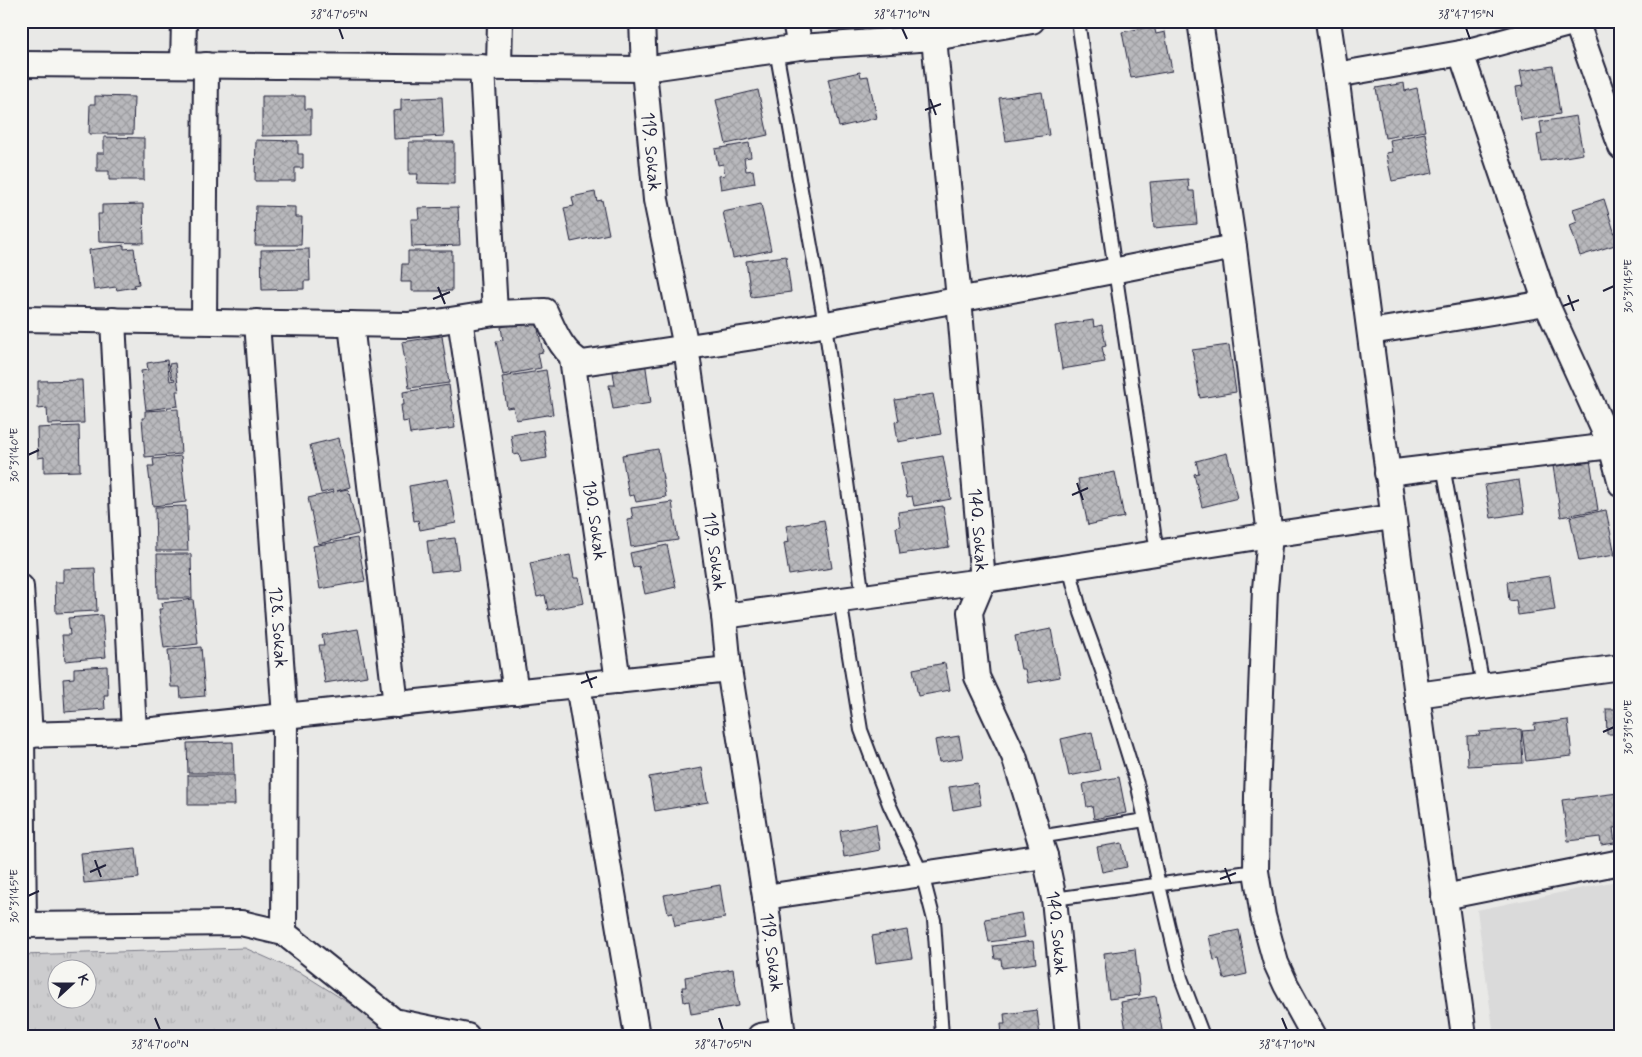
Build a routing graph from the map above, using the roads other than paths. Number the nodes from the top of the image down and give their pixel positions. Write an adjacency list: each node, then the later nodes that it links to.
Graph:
1 (184, 21): 15 (street)
2 (500, 21): 16 (street)
3 (642, 21): 17 (street, 119. Sokak)
4 (795, 21): 11 (street)
5 (1032, 21): 10 (street)
6 (1078, 21): 21 (lane)
7 (1200, 21): 20 (street)
8 (1328, 21): 18 (street)
9 (1576, 22): 13 (street); 19 (street)
10 (943, 32): 11 (street); 22 (street, 140. Sokak)
11 (800, 47): 12 (street)
12 (776, 50): 17 (street); 31 (lane)
13 (1460, 53): 18 (street); 23 (street)
14 (21, 64): 15 (street)
15 (195, 65): 16 (street); 28 (street)
16 (491, 67): 17 (street); 24 (street)
17 (644, 69): 33 (street, 119. Sokak)
18 (1336, 75): 32 (street)
19 (1621, 147)
20 (1234, 246): 21 (street); 40 (street)
21 (1116, 270): 22 (street); 41 (lane)
22 (959, 299): 31 (street); 43 (street, 140. Sokak)
23 (1546, 303): 32 (street); 35 (street)
24 (495, 313): 26 (street); 34 (street)
25 (21, 318): 27 (street)
26 (460, 318): 30 (street); 53 (street)
27 (113, 320): 28 (street); 57 (street)
28 (204, 322): 29 (street)
29 (257, 322): 30 (street); 56 (street, 128. Sokak)
30 (351, 324): 55 (street)
31 (825, 324): 33 (street); 45 (lane)
32 (1370, 332): 37 (street)
33 (686, 347): 34 (street); 47 (street, 119. Sokak)
34 (572, 358): 50 (street, 130. Sokak)
35 (1611, 446): 36 (street); 38 (street)
36 (1443, 466): 37 (street); 52 (lane)
37 (1388, 473): 39 (street)
38 (1621, 484)
39 (1393, 517): 40 (street); 54 (street)
40 (1270, 535): 41 (street); 62 (street)
41 (1157, 553): 42 (street)
42 (1069, 567): 43 (street); 59 (lane)
43 (983, 581): 45 (street); 60 (street, 140. Sokak)
44 (21, 587): 58 (street)
45 (864, 597): 46 (street)
46 (840, 600): 47 (street); 63 (lane)
47 (724, 616): 49 (street, 119. Sokak)
48 (1621, 667): 52 (street)
49 (729, 669): 50 (street); 65 (street, 119. Sokak)
50 (618, 681): 51 (street)
51 (578, 686): 53 (street); 72 (street)
52 (1484, 686): 54 (street)
53 (516, 692): 55 (street)
54 (1417, 695): 66 (street)
55 (396, 705): 56 (street)
56 (285, 717): 57 (street); 69 (street, 128. Sokak)
57 (134, 732): 58 (street)
58 (25, 736): 68 (street)
59 (1145, 820): 60 (lane); 64 (lane)
60 (1042, 846): 63 (street); 67 (street, 140. Sokak)
61 (1621, 862): 66 (street)
62 (1256, 871): 64 (lane); 76 (street)
63 (922, 874): 65 (street); 73 (lane)
64 (1159, 885): 67 (lane); 75 (lane)
65 (766, 896): 70 (street, 119. Sokak)
66 (1444, 897): 77 (street)
67 (1054, 900): 74 (street, 140. Sokak)
68 (22, 925): 69 (street)
69 (284, 933): 71 (street)
70 (775, 1035)
71 (467, 1036)
72 (637, 1036)
73 (942, 1036)
74 (1068, 1036)
75 (1203, 1036)
76 (1314, 1036)
77 (1464, 1036)

